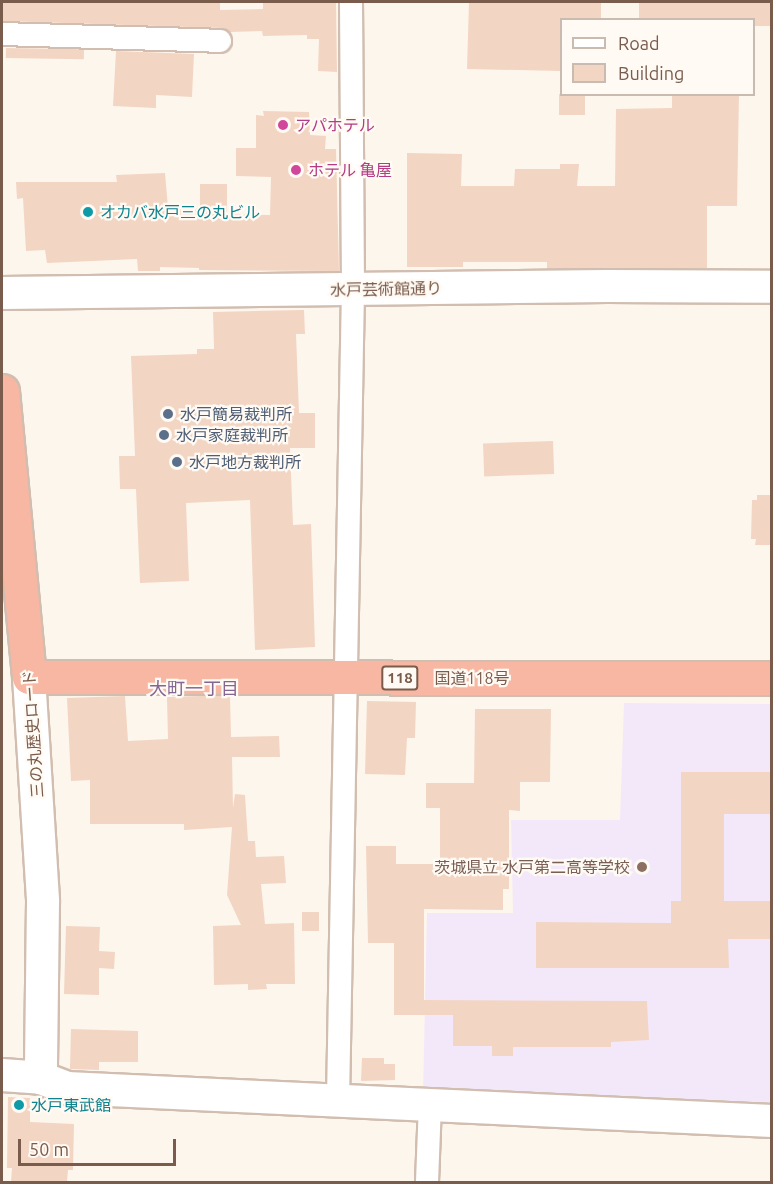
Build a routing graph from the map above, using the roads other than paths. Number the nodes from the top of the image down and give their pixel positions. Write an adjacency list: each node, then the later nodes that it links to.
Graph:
1 (351, 2): 5 (street)
2 (2, 34): 3 (street)
3 (220, 41)
4 (771, 287): 5 (street, 水戸芸術館通り)
5 (353, 289): 6 (street, 水戸芸術館通り); 9 (street)
6 (2, 292)
7 (2, 391): 8 (highway, 三の丸歴史ロード)
8 (29, 677): 9 (highway, 国道118号 / 118); 12 (street, 三の丸歴史ロード)
9 (345, 678): 10 (highway, 国道118号 / 118); 13 (street)
10 (771, 678)
11 (2, 1075): 12 (street)
12 (41, 1078): 13 (street)
13 (338, 1100): 14 (street)
14 (430, 1103): 15 (street); 16 (street)
15 (771, 1121)
16 (427, 1182)

